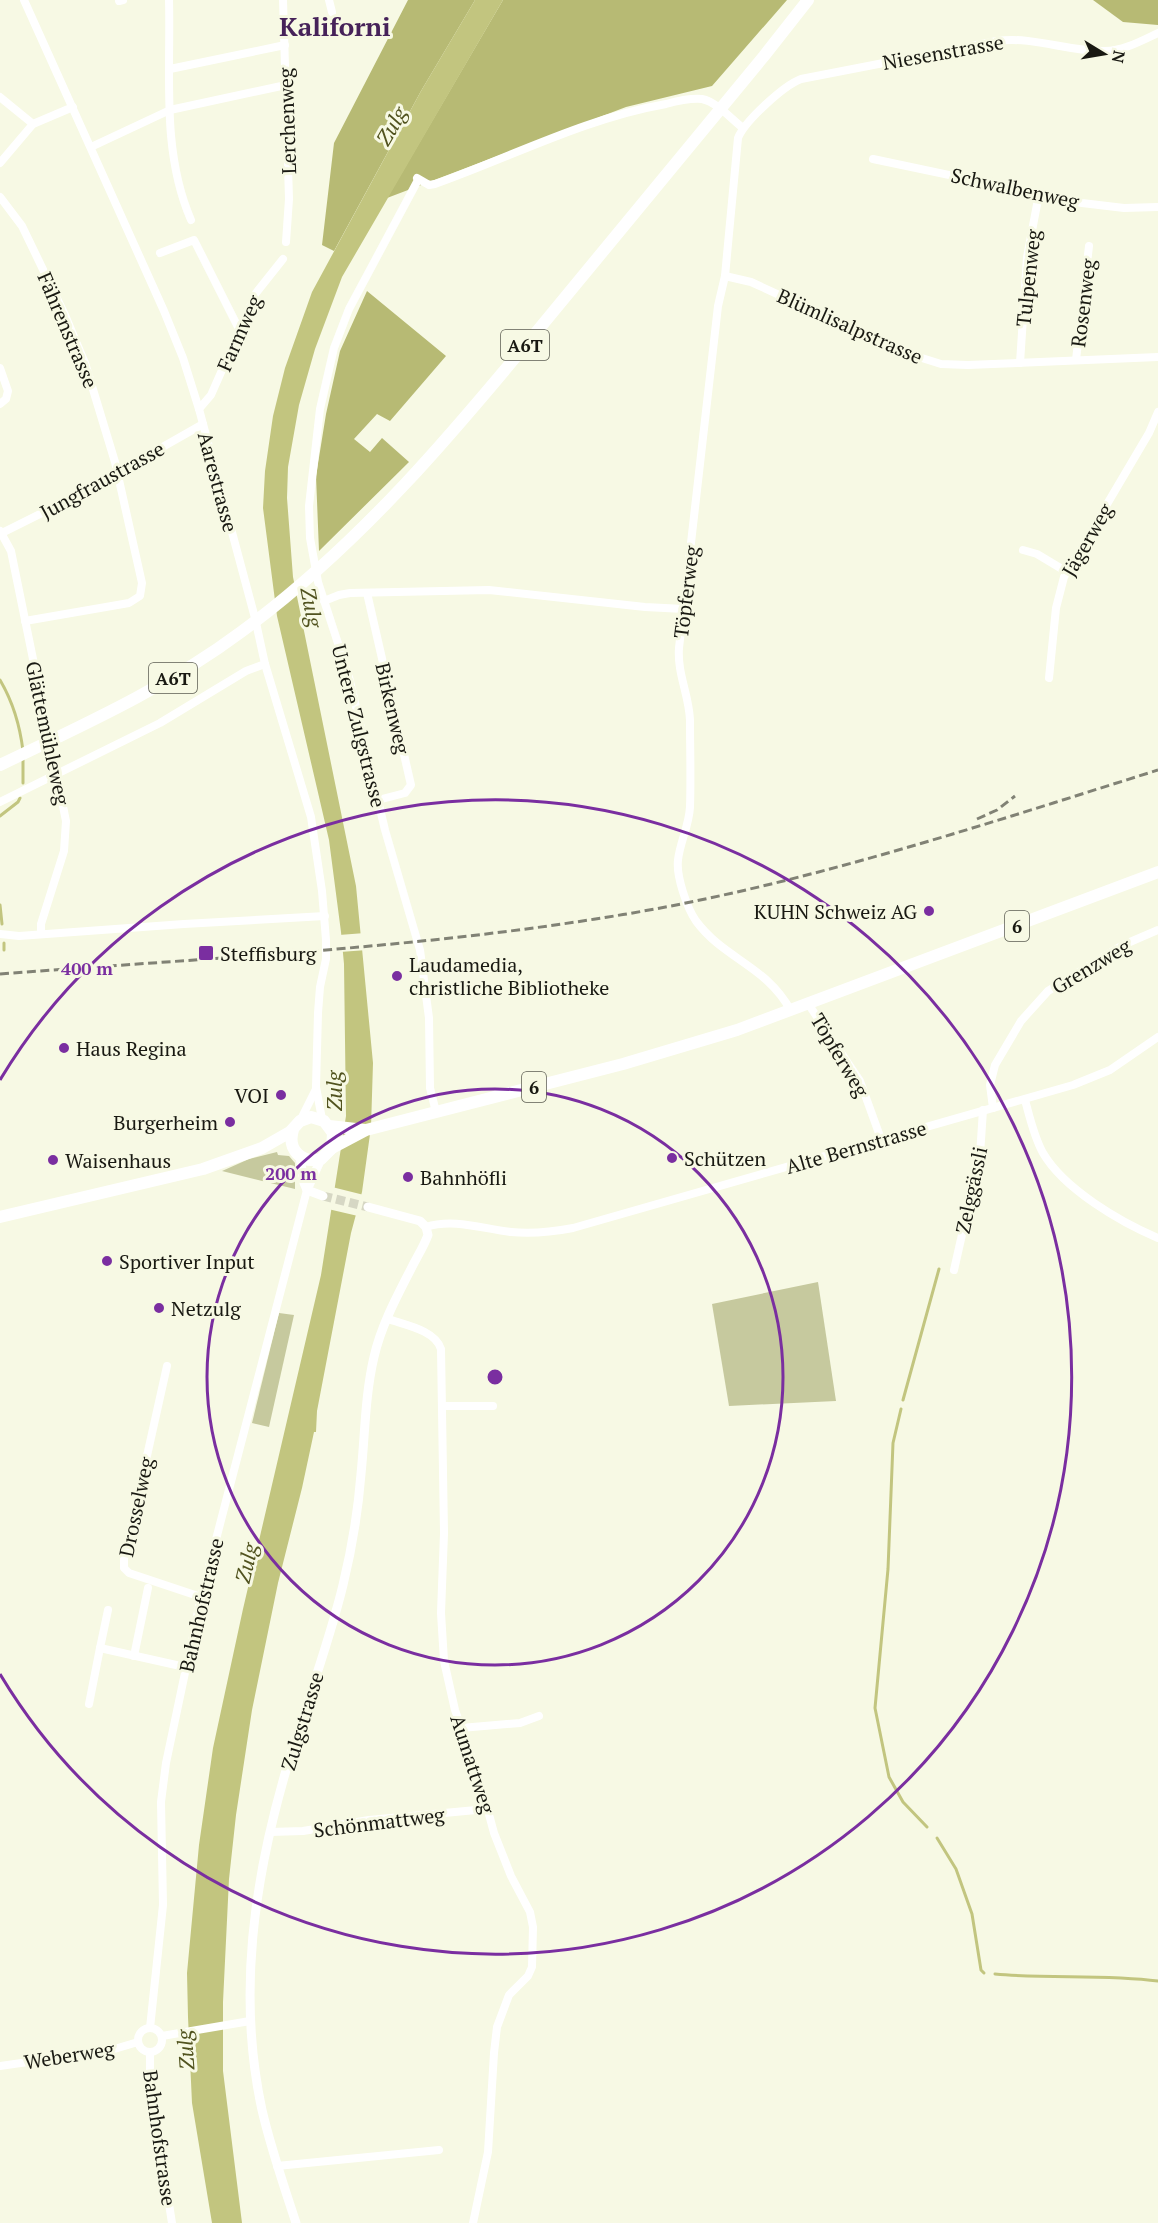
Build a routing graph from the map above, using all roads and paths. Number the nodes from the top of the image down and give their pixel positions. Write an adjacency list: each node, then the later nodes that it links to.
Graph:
1 (24, 0): 14 (street, Aarestrasse)
2 (169, 0): 11 (street)
3 (283, 0): 9 (street, Lerchenweg)
4 (329, 0): 7 (street)
5 (808, 0): 10 (main road)
6 (817, 0): 10 (main road)
7 (332, 12)
8 (1158, 33): 17 (street, Niesenstrasse)
9 (285, 45): 11 (street); 12 (street, Lerchenweg)
10 (764, 56): 49 (main road, A6T)
11 (170, 69): 15 (street)
12 (286, 85): 15 (street); 25 (street, Lerchenweg)
13 (0, 98): 16 (street)
14 (73, 107): 16 (street); 18 (street, Aarestrasse)
15 (170, 110): 18 (street); 24 (street)
16 (33, 124): 20 (street)
17 (743, 128): 29 (street, Töpferweg); 44 (street, Untere Zulgstrasse)
18 (91, 147): 36 (street, Aarestrasse)
19 (873, 159): 21 (street, Schwalbenweg)
20 (0, 163)
21 (1040, 194): 23 (street, Schwalbenweg); 33 (street, Tulpenweg)
22 (0, 197): 39 (street, Fährenstrasse)
23 (1158, 207)
24 (191, 220)
25 (286, 242)
26 (1089, 246): 32 (street, Rosenweg)
27 (160, 253): 30 (street)
28 (283, 259): 30 (street, Farmweg)
29 (725, 276): 33 (street, Blümlisalpstrasse); 45 (street, Töpferweg)
30 (240, 331): 36 (street, Farmweg)
31 (1158, 357): 32 (street, Blümlisalpstrasse)
32 (1076, 360): 33 (street, Blümlisalpstrasse)
33 (1020, 363)
34 (0, 368): 35 (street)
35 (0, 404)
36 (199, 409): 38 (street, Aarestrasse)
37 (1158, 412): 42 (street, Jägerweg)
38 (203, 424): 39 (street, Jungfraustrasse); 47 (street, Aarestrasse)
39 (117, 472): 40 (street, Jungfraustrasse); 46 (street, Fährenstrasse)
40 (0, 533): 46 (street, Glättemühleweg)
41 (1023, 550): 42 (street)
42 (1067, 572): 48 (street, Jägerweg)
43 (367, 593): 44 (street); 45 (street); 51 (street, Birkenweg)
44 (324, 601): 51 (street, Untere Zulgstrasse)
45 (684, 609): 59 (street, Töpferweg)
46 (25, 621): 50 (street, Glättemühleweg)
47 (265, 664): 50 (street); 54 (street, Aarestrasse)
48 (1049, 678)
49 (0, 765)
50 (58, 773): 52 (street); 57 (street, Glättemühleweg)
51 (378, 800): 65 (street, Untere Zulgstrasse)
52 (0, 802)
53 (1158, 873): 58 (main road, 6)
54 (325, 916): 57 (street); 61 (street, Aarestrasse)
55 (1158, 930): 63 (street, Grenzweg)
56 (0, 934): 57 (street)
57 (41, 934)
58 (810, 1005): 59 (main road, 6); 69 (street, Töpferweg)
59 (791, 1011): 65 (main road, 6)
60 (1158, 1037): 62 (street, Alte Bernstrasse)
61 (316, 1087): 66 (street); 67 (street)
62 (1025, 1100): 63 (street, Alte Bernstrasse); 79 (street)
63 (993, 1108): 64 (street, Alte Bernstrasse)
64 (983, 1110): 69 (street, Alte Bernstrasse); 80 (street, Zelggässli)
65 (436, 1112): 68 (main road, 6)
66 (329, 1124): 67 (main road); 68 (main road, 6); 70 (main road)
67 (296, 1125): 71 (main road); 72 (main road)
68 (372, 1128): 70 (main road, 6)
69 (881, 1139): 78 (street, Alte Bernstrasse)
70 (334, 1147): 73 (main road)
71 (262, 1148): 72 (main road); 77 (main road)
72 (297, 1154): 73 (main road); 74 (street)
73 (321, 1159): 74 (street)
74 (308, 1190): 75 (street); 86 (street, Bahnhofstrasse)
75 (323, 1196)
76 (368, 1208): 78 (street)
77 (0, 1216)
78 (426, 1227): 81 (street, Zulgstrasse)
79 (1158, 1238)
80 (954, 1269)
81 (388, 1319): 83 (street, Aumattweg); 95 (street, Zulgstrasse)
82 (166, 1366): 86 (street, Drosselweg)
83 (443, 1406): 84 (street); 93 (street, Aumattweg)
84 (493, 1406)
85 (148, 1588): 89 (street)
86 (201, 1597): 90 (street, Bahnhofstrasse)
87 (108, 1610): 88 (street)
88 (100, 1648): 89 (street); 91 (street)
89 (134, 1656): 90 (street)
90 (185, 1667): 97 (street, Bahnhofstrasse)
91 (89, 1704)
92 (539, 1716): 93 (street)
93 (461, 1728): 94 (street, Aumattweg)
94 (488, 1809): 95 (street, Schönmattweg); 106 (street, Aumattweg)
95 (270, 1832): 96 (street, Zulgstrasse)
96 (250, 2021): 98 (street); 103 (street, Zulgstrasse)
97 (150, 2028): 98 (street); 99 (street)
98 (162, 2036): 100 (street)
99 (138, 2042): 100 (street); 101 (street, Weberweg)
100 (150, 2053): 104 (street, Bahnhofstrasse)
101 (0, 2066)
102 (439, 2150): 103 (street)
103 (277, 2166): 105 (street, Zulgstrasse)
104 (172, 2223)
105 (296, 2223)
106 (473, 2223)

